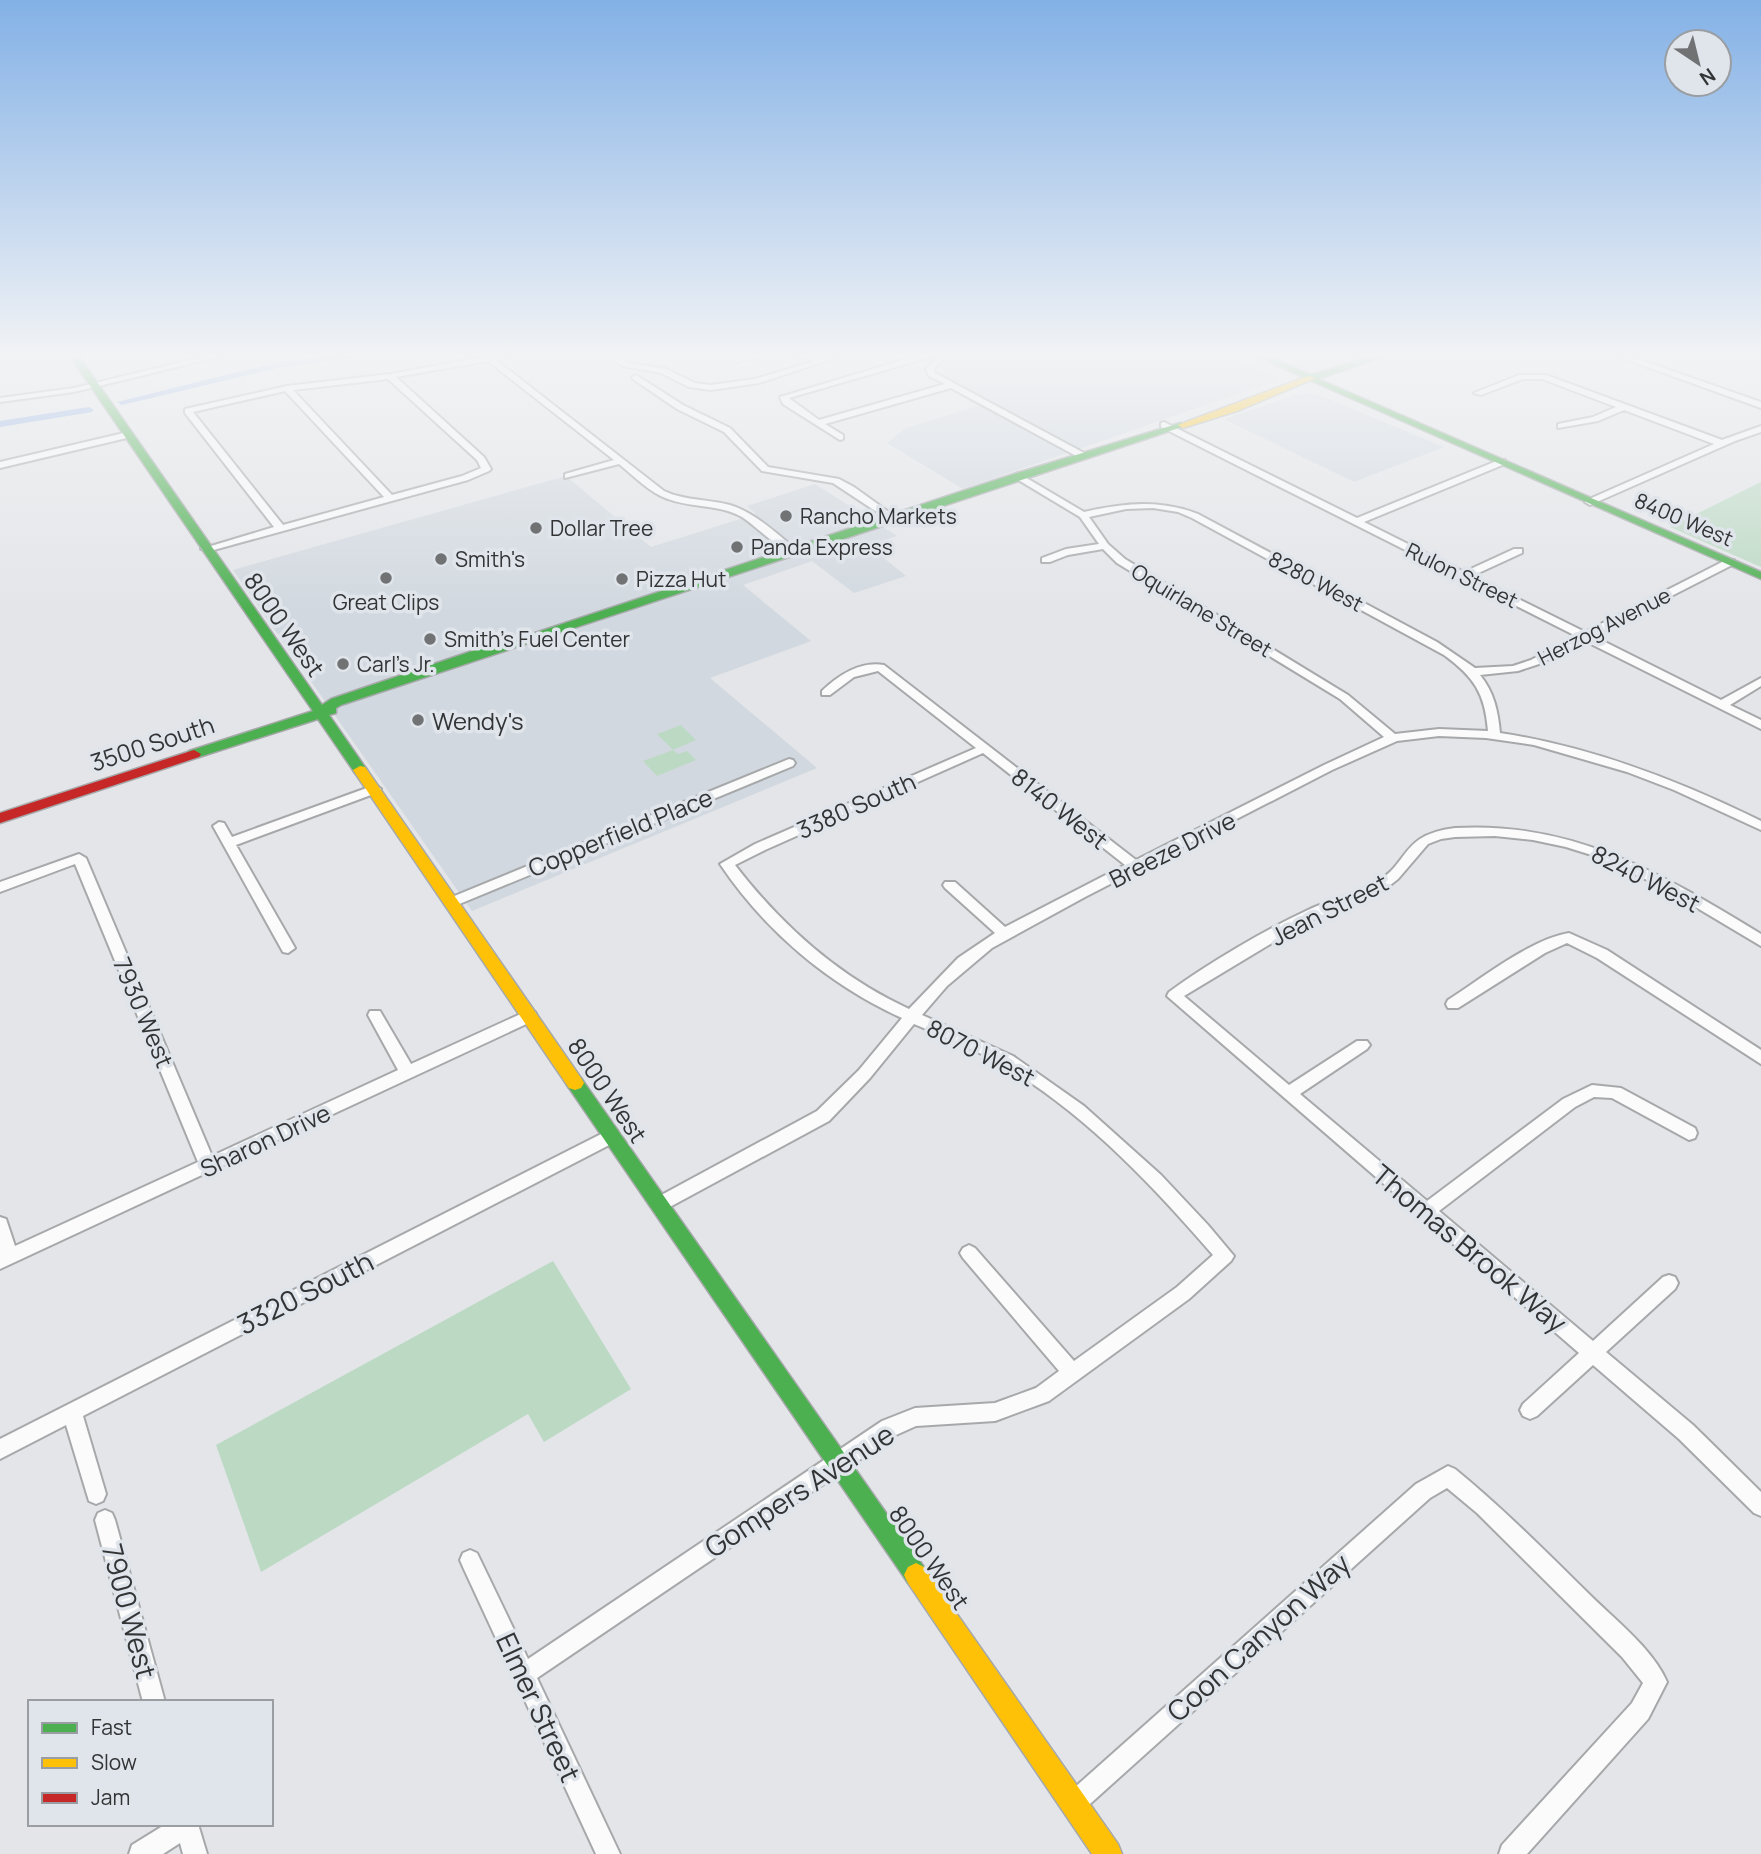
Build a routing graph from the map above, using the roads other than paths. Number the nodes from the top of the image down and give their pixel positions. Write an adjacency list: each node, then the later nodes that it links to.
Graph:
1 (113, 439): 17 (street)
2 (130, 439): 30 (main road, 8000 West)
3 (210, 439): 28 (street)
4 (334, 439): 23 (street)
5 (459, 439): 23 (street)
6 (592, 439): 18 (street)
7 (735, 439): 26 (street)
8 (1051, 439): 16 (street)
9 (1134, 439): 16 (main road, 3500 South)
10 (1191, 439): 27 (street, Rulon Street)
11 (1441, 439): 19 (main road, 8400 West)
12 (1709, 439): 14 (street)
13 (1734, 439): 14 (street)
14 (1721, 443): 24 (street)
15 (15, 449): 17 (street)
16 (1083, 456): 22 (main road, 3500 South)
17 (21, 460): 20 (street)
18 (621, 461): 21 (street); 31 (street)
19 (1499, 463): 24 (main road, 8400 West); 27 (street)
20 (0, 465)
21 (568, 476)
22 (1018, 476): 25 (street, Oquirlane Street); 26 (main road, 3500 South)
23 (390, 498): 28 (street)
24 (1590, 502): 34 (main road, 8400 West)
25 (1083, 515): 29 (street, Oquirlane Street); 38 (street, 8280 West)
26 (892, 518): 31 (main road, 3500 South)
27 (1356, 522): 35 (street, Rulon Street)
28 (280, 528): 30 (street)
29 (1105, 546): 33 (street); 45 (street, Oquirlane Street)
30 (206, 549): 42 (main road, 8000 West)
31 (792, 551): 42 (main road, 3500 South)
32 (1518, 551): 35 (street)
33 (1046, 559)
34 (1730, 562): 36 (main road, 8400 West); 37 (street, Herzog Avenue)
35 (1464, 576): 37 (street, Rulon Street)
36 (1761, 576)
37 (1586, 636): 38 (street, Herzog Avenue); 41 (street, Rulon Street)
38 (1472, 672): 44 (street, 8280 West)
39 (1761, 681): 41 (street)
40 (826, 693): 46 (street, 8140 West)
41 (1721, 705): 43 (street, Rulon Street)
42 (319, 712): 48 (main road, 8000 West); 49 (main road, 3500 South)
43 (1761, 725)
44 (1494, 736): 45 (street, Breeze Drive); 51 (street, Breeze Drive)
45 (1393, 739): 55 (street, Breeze Drive)
46 (985, 748): 54 (street, 3380 South); 55 (street, 8140 West)
47 (789, 763): 58 (street, Copperfield Place)
48 (375, 789): 53 (street); 58 (main road, 8000 West)
49 (0, 818)
50 (219, 825): 53 (street)
51 (1761, 826)
52 (1480, 832): 60 (street, 8240 West); 62 (street, Jean Street)
53 (229, 843): 61 (street)
54 (727, 864): 66 (street, 8070 West)
55 (1136, 867): 59 (street, Breeze Drive)
56 (950, 885): 59 (street)
57 (0, 887): 73 (street, 7930 West)
58 (452, 902): 65 (main road, 8000 West)
59 (1004, 934): 66 (street, Breeze Drive)
60 (1761, 942)
61 (288, 948)
62 (1174, 996): 70 (street, Thomas Brook Way)
63 (1453, 1004): 68 (street)
64 (375, 1015): 69 (street)
65 (530, 1016): 69 (street, Sharon Drive); 72 (main road, 8000 West)
66 (913, 1016): 74 (street, Breeze Drive); 78 (street, 8070 West)
67 (1362, 1045): 70 (street)
68 (1761, 1058)
69 (408, 1073): 73 (street, Sharon Drive)
70 (1289, 1093): 75 (street, Thomas Brook Way)
71 (1689, 1133): 75 (street)
72 (611, 1136): 74 (main road, 8000 West); 84 (street, 3320 South)
73 (208, 1166): 79 (street, Sharon Drive)
74 (660, 1204): 86 (main road, 8000 West)
75 (1426, 1211): 81 (street, Thomas Brook Way)
76 (0, 1224): 79 (street)
77 (970, 1253): 82 (street)
78 (1225, 1256): 82 (street, Gompers Avenue)
79 (4, 1259)
80 (1669, 1283): 81 (street)
81 (1592, 1352): 83 (street); 88 (street, Thomas Brook Way)
82 (1072, 1372): 86 (street, Gompers Avenue)
83 (1530, 1410)
84 (72, 1412): 85 (street, 3320 South); 87 (street)
85 (0, 1449)
86 (837, 1463): 91 (street, Gompers Avenue); 93 (main road, 8000 West)
87 (96, 1494)
88 (1761, 1506)
89 (106, 1520): 92 (street, 7900 West)
90 (470, 1560): 91 (street, Elmer Street)
91 (524, 1674): 98 (street, Elmer Street)
92 (153, 1700)
93 (1073, 1804): 99 (main road, 8000 West); 100 (street, Coon Canyon Way)
94 (183, 1826): 96 (street)
95 (187, 1826): 97 (street)
96 (141, 1854)
97 (195, 1854)
98 (608, 1854)
99 (1108, 1854)
100 (1511, 1854)

